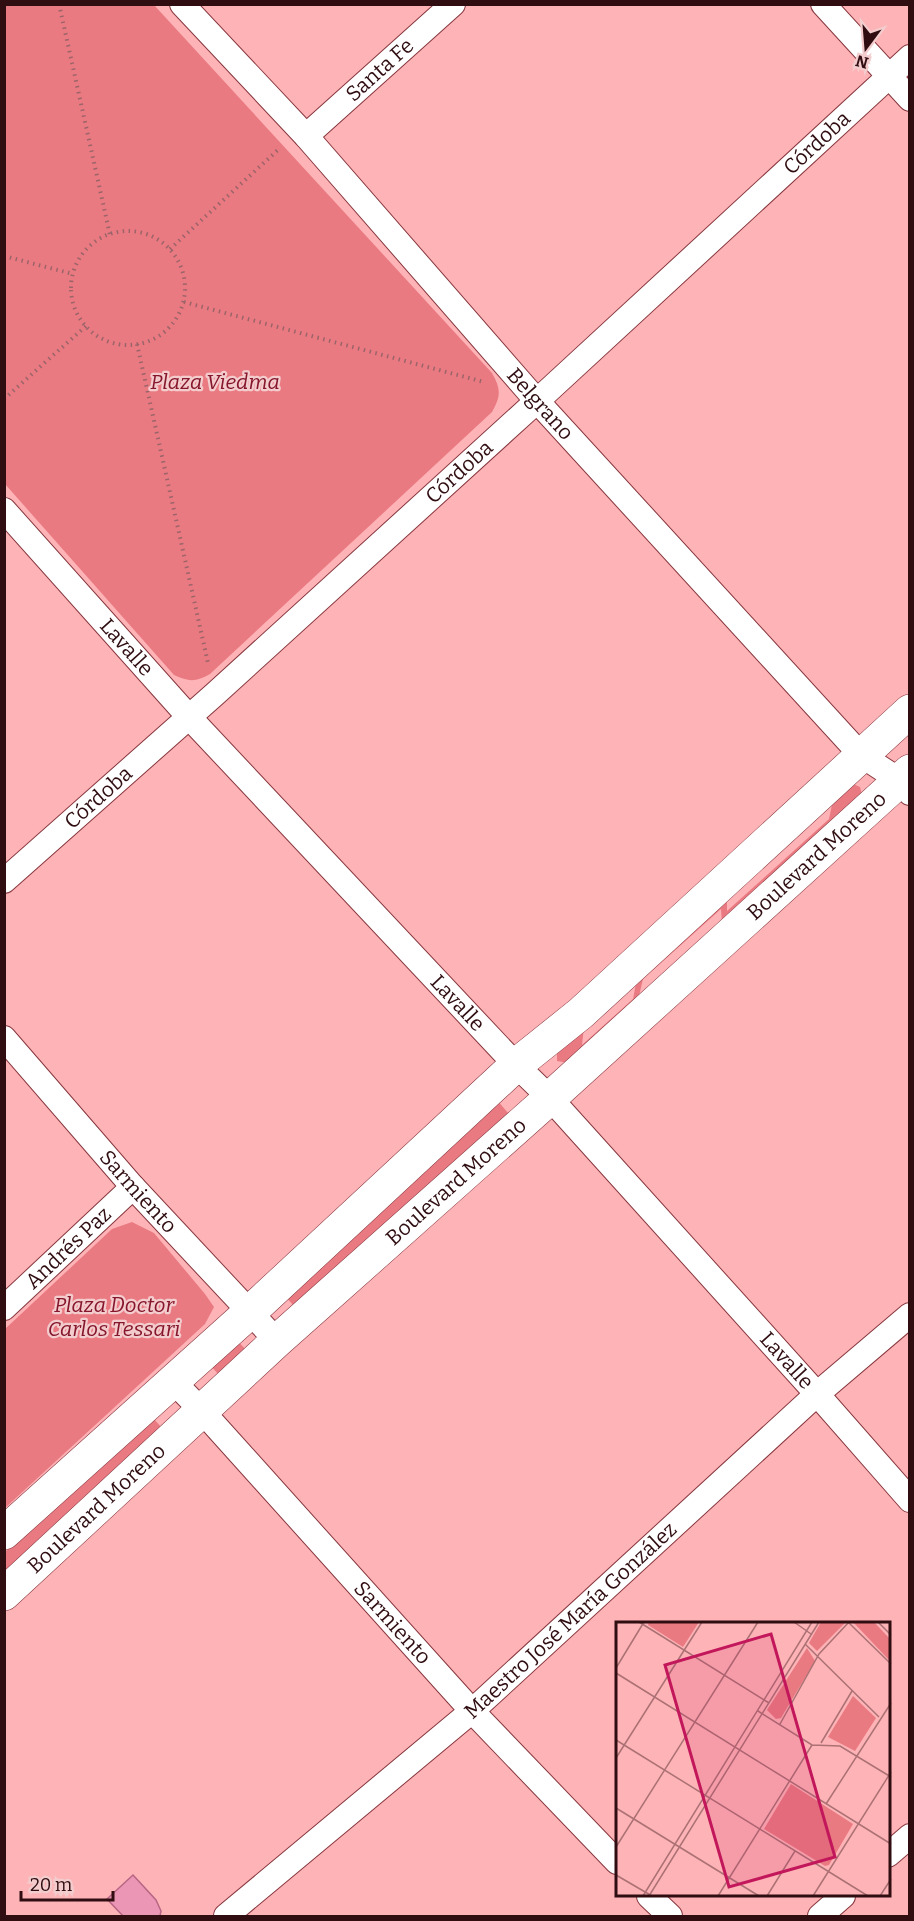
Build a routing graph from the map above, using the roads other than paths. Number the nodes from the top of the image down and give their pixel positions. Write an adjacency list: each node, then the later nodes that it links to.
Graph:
1 (182, 4): 7 (street, Belgrano)
2 (453, 4): 7 (street, Santa Fe)
3 (823, 4): 5 (street)
4 (909, 57): 5 (street, Córdoba)
5 (889, 76): 6 (street); 8 (street, Córdoba)
6 (909, 99)
7 (303, 133): 8 (street, Belgrano)
8 (537, 401): 11 (street, Córdoba); 12 (street, Belgrano)
9 (4, 510): 11 (street, Lavalle)
10 (909, 711): 12 (main road, Boulevard Moreno)
11 (189, 717): 14 (street, Córdoba); 16 (street, Lavalle)
12 (861, 755): 13 (street, Belgrano); 16 (main road, Boulevard Moreno)
13 (906, 781): 17 (main road, Boulevard Moreno)
14 (4, 881)
15 (4, 1038): 18 (street, Sarmiento)
16 (516, 1065): 17 (street, Lavalle); 20 (main road, Boulevard Moreno)
17 (550, 1098): 22 (main road, Boulevard Moreno); 24 (street, Lavalle)
18 (132, 1187): 19 (street, Andrés Paz); 20 (street, Sarmiento)
19 (4, 1308)
20 (250, 1312): 22 (street, Sarmiento); 23 (main road, Boulevard Moreno)
21 (909, 1315): 24 (street, Maestro José María González)
22 (277, 1341): 25 (main road, Boulevard Moreno)
23 (172, 1380): 25 (street, Sarmiento); 27 (main road, Boulevard Moreno)
24 (817, 1394): 26 (street, Lavalle); 29 (street, Maestro José María González)
25 (202, 1411): 28 (main road, Boulevard Moreno); 29 (street, Sarmiento)
26 (909, 1500)
27 (4, 1533)
28 (4, 1594)
29 (472, 1712): 32 (street, Sarmiento); 35 (street, Maestro José María González)
30 (909, 1836): 31 (street)
31 (890, 1853)
32 (616, 1861)
33 (651, 1897): 36 (street)
34 (842, 1897): 37 (street)
35 (226, 1917)
36 (670, 1917)
37 (820, 1917)

